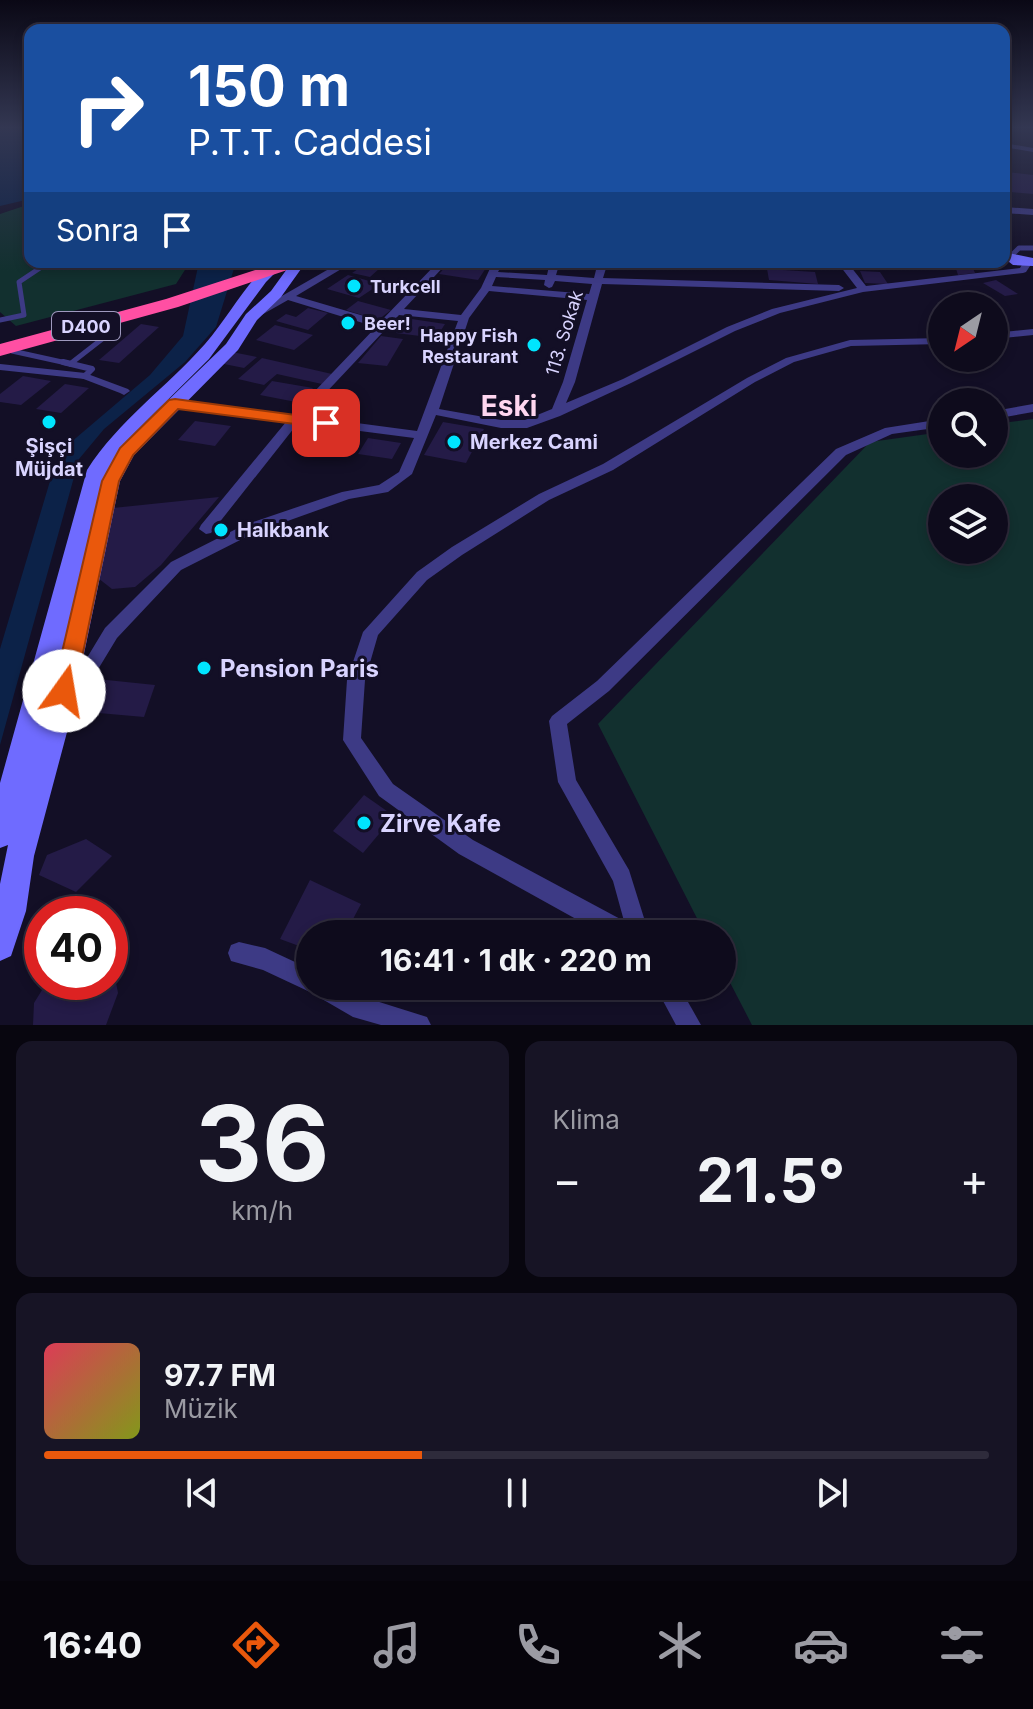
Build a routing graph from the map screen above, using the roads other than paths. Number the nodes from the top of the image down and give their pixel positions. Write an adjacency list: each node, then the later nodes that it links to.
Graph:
1 (1010, 210): 2 (street)
2 (1033, 212)
3 (1033, 248): 4 (lane)
4 (1010, 252)
5 (1010, 254): 6 (street)
6 (1032, 262): 23 (street)
7 (40, 268): 30 (lane)
8 (266, 268): 36 (highway, D400)
9 (271, 268): 42 (street)
10 (294, 268): 28 (street)
11 (338, 268): 25 (street)
12 (438, 268): 27 (street)
13 (494, 268): 18 (street)
14 (554, 268): 19 (street)
15 (601, 268): 20 (street, 113. Sokak)
16 (723, 268): 21 (street)
17 (847, 268): 23 (street)
18 (491, 274): 19 (street); 22 (street)
19 (551, 278): 20 (street); 24 (street)
20 (598, 281): 21 (street); 26 (street, 113. Sokak)
21 (727, 285): 23 (street)
22 (486, 288): 24 (street); 29 (street)
23 (863, 289): 46 (street)
24 (546, 293): 26 (street)
25 (290, 297): 28 (street); 31 (street)
26 (593, 297): 46 (street, 113. Sokak)
27 (398, 312): 29 (street); 31 (street)
28 (251, 317): 42 (street)
29 (464, 318): 44 (street)
30 (0, 320)
31 (382, 325): 47 (street)
32 (1033, 332): 33 (street)
33 (1008, 335)
34 (106, 336): 37 (lane)
35 (928, 341): 53 (street)
36 (3, 346): 37 (lane)
37 (70, 364): 39 (lane); 40 (lane)
38 (0, 367): 39 (lane)
39 (59, 373): 40 (lane)
40 (85, 376): 41 (street)
41 (124, 391)
42 (165, 402): 47 (street); 51 (street); 52 (street)
43 (1033, 408): 45 (street)
44 (432, 411): 46 (street); 49 (street)
45 (1008, 412)
46 (556, 413)
47 (295, 419): 49 (street); 50 (street)
48 (928, 425): 54 (street)
49 (420, 435): 51 (street)
50 (206, 529)
51 (57, 721): 55 (street)
52 (0, 834)
53 (599, 920)
54 (634, 920)
55 (0, 945)
56 (239, 953): 57 (street)
57 (296, 974)
58 (344, 1000): 60 (street)
59 (674, 1000): 61 (street)
60 (419, 1025)
61 (689, 1025)

